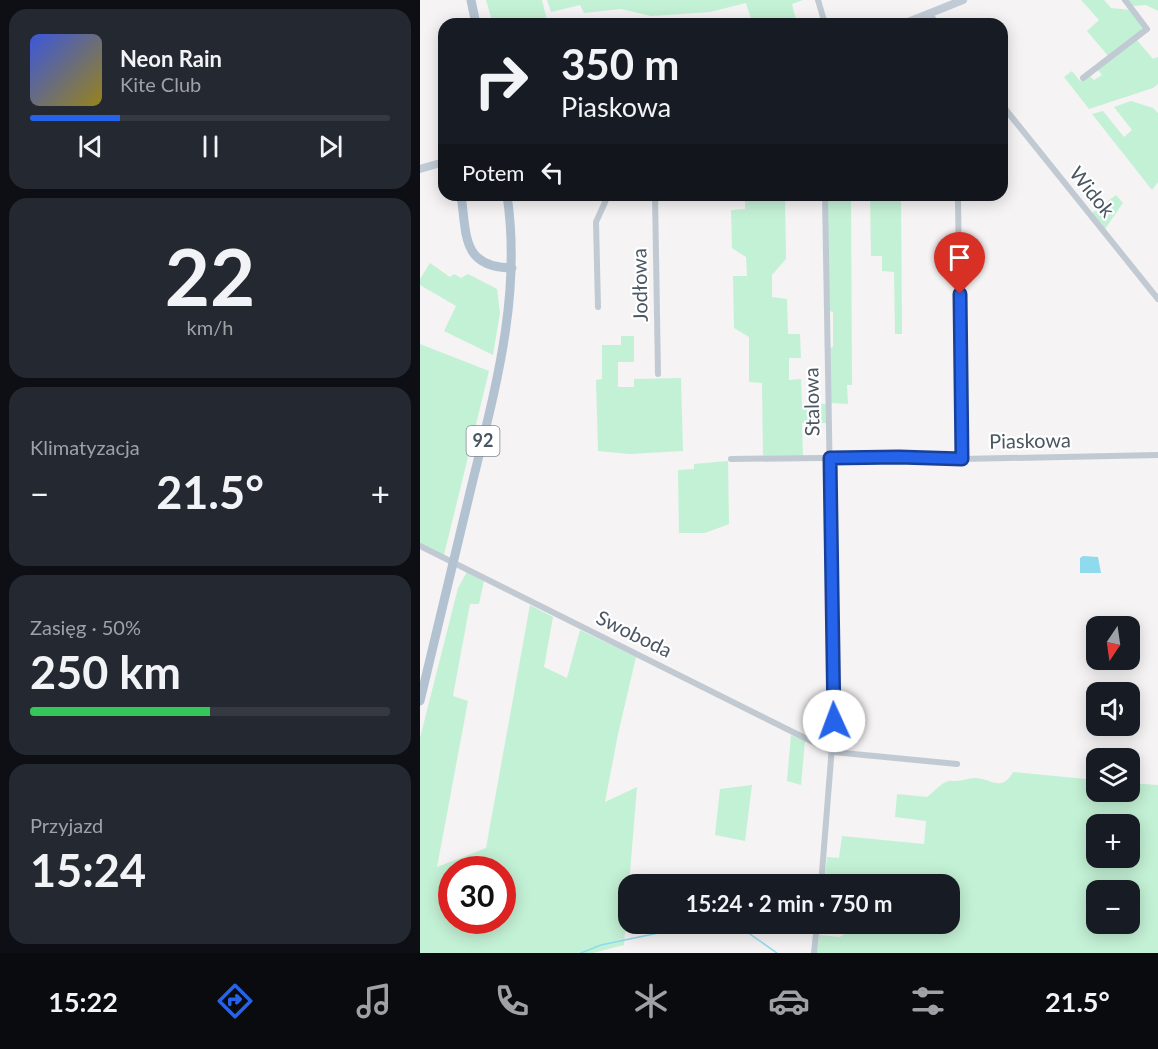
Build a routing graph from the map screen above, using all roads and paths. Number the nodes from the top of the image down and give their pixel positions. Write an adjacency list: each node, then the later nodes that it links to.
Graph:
1 (471, 0): 6 (main road)
2 (818, 0): 7 (street)
3 (963, 0): 5 (main road)
4 (1125, 0): 10 (street)
5 (929, 13): 8 (main road); 9 (street)
6 (475, 18)
7 (823, 18)
8 (917, 18)
9 (933, 18)
10 (1083, 78)
11 (1008, 112): 21 (street, Widok)
12 (438, 164): 13 (main road)
13 (420, 169)
14 (462, 201): 20 (main road)
15 (508, 201): 20 (main road, 92)
16 (606, 201): 22 (street)
17 (655, 201): 23 (street, Jodłowa)
18 (825, 201): 25 (street, Stalowa)
19 (958, 201): 27 (street)
20 (512, 268): 29 (main road, 92)
21 (1158, 299)
22 (598, 307)
23 (658, 374)
24 (1158, 455): 27 (street, Piaskowa)
25 (830, 458): 26 (street, Piaskowa); 27 (street, Piaskowa); 31 (street, Stalowa)
26 (731, 459)
27 (962, 459)
28 (420, 546): 29 (street, Swoboda)
29 (453, 564): 30 (main road, 92); 31 (street, Swoboda)
30 (420, 701)
31 (833, 752): 32 (street); 33 (street, Stalowa)
32 (957, 764)
33 (822, 874)
34 (816, 934): 35 (street)
35 (814, 953)

